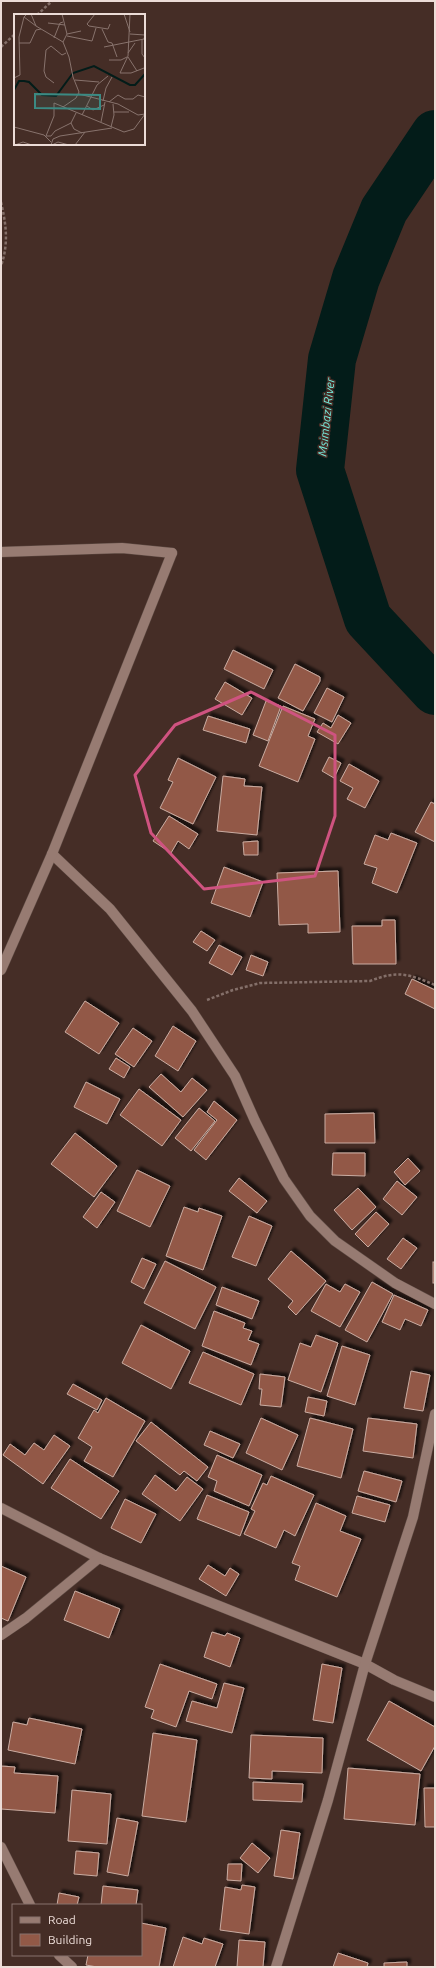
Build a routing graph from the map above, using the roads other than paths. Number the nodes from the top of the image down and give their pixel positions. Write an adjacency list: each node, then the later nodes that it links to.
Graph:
1 (1, 552): 2 (street)
2 (52, 854): 3 (street); 4 (street)
3 (1, 970)
4 (435, 1304)
5 (435, 1414): 9 (street)
6 (1, 1508): 7 (street)
7 (99, 1558): 8 (street); 9 (street)
8 (1, 1635)
9 (365, 1664): 10 (street); 15 (street)
10 (435, 1697)
11 (1, 1847): 12 (street)
12 (30, 1904)
13 (60, 1956): 14 (street)
14 (72, 1967)
15 (276, 1967)

